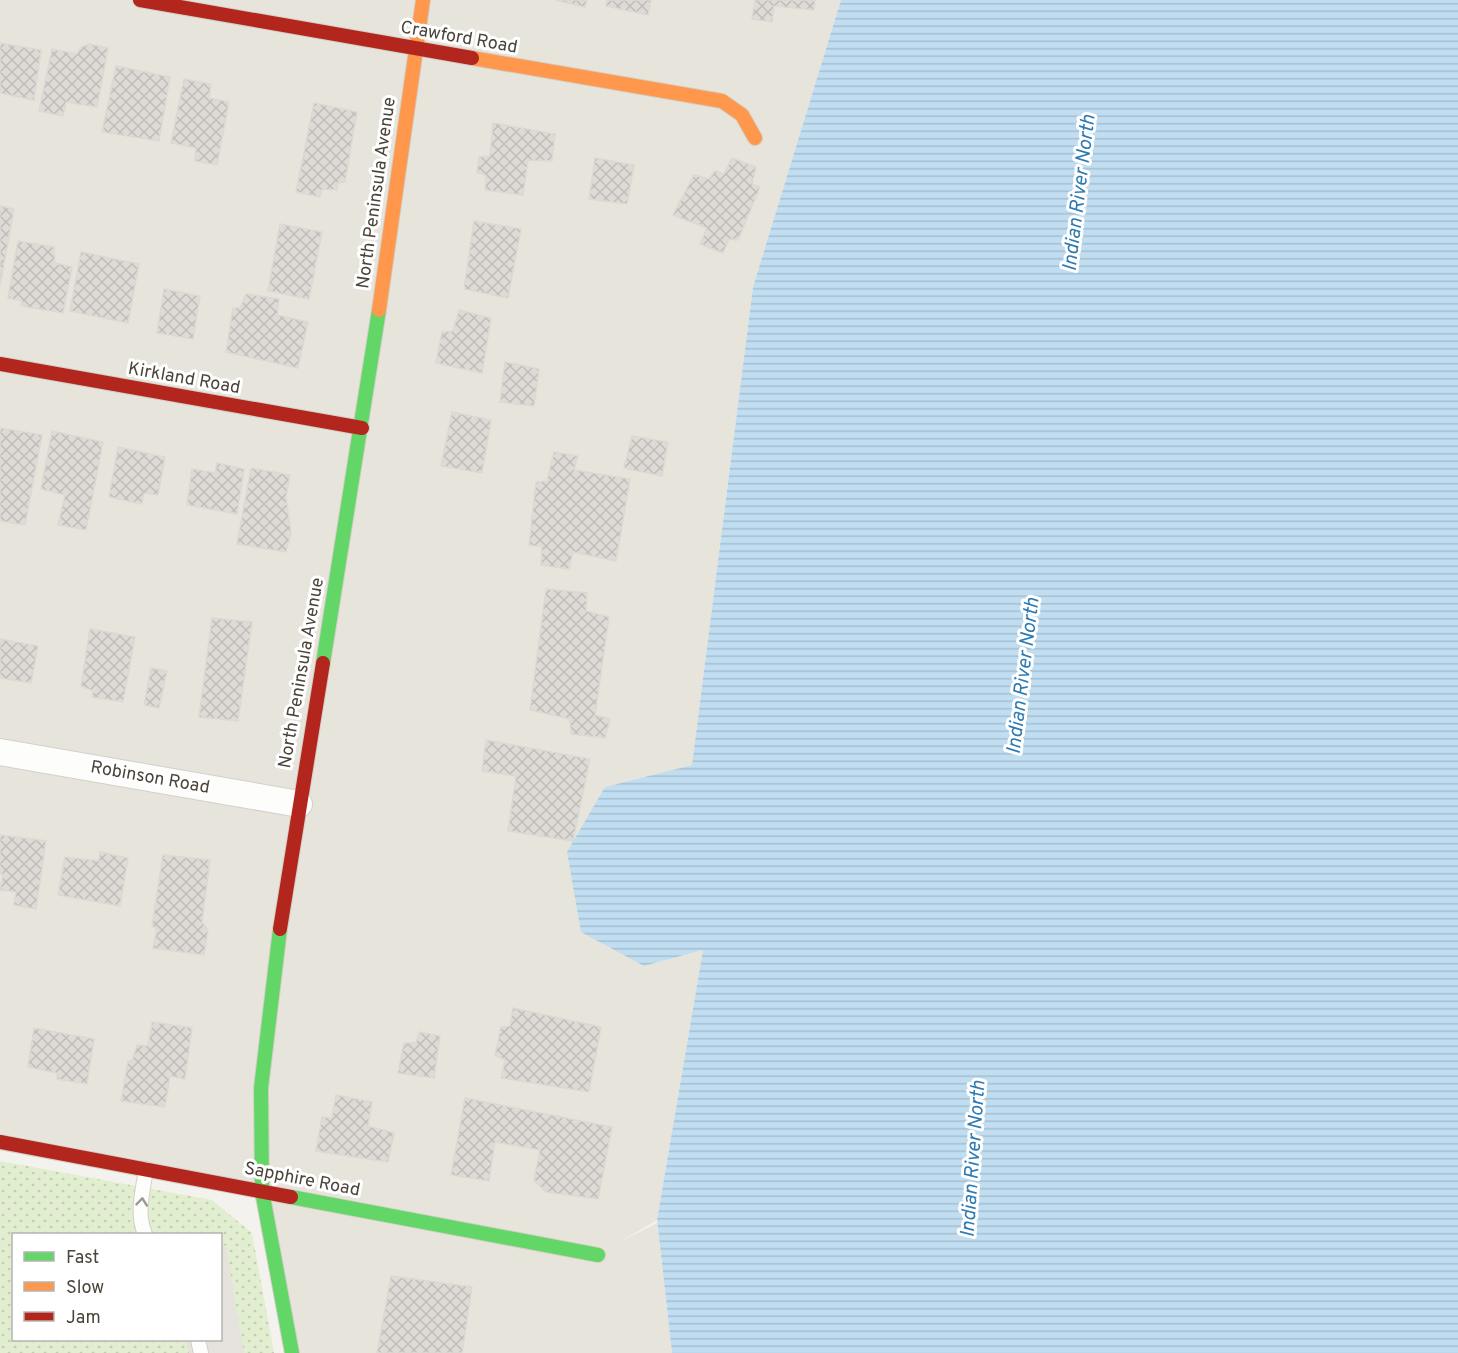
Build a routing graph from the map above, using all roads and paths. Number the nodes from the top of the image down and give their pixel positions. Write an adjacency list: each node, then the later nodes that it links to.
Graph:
1 (140, 0): 3 (street, Crawford Road)
2 (423, 0): 3 (street, North Peninsula Avenue)
3 (416, 49): 4 (street, Crawford Road); 6 (street, North Peninsula Avenue)
4 (755, 138)
5 (0, 364): 6 (street, Kirkland Road)
6 (362, 429): 8 (street, North Peninsula Avenue)
7 (0, 752): 8 (street, Robinson Road)
8 (299, 804): 11 (street, North Peninsula Avenue)
9 (0, 1142): 10 (street, Sapphire Road)
10 (146, 1169): 11 (street, Sapphire Road); 12 (lane, one-way to 10)
11 (262, 1191): 13 (street, Sapphire Road); 14 (street, North Peninsula Avenue)
12 (145, 1233)
13 (598, 1255)
14 (292, 1353)

